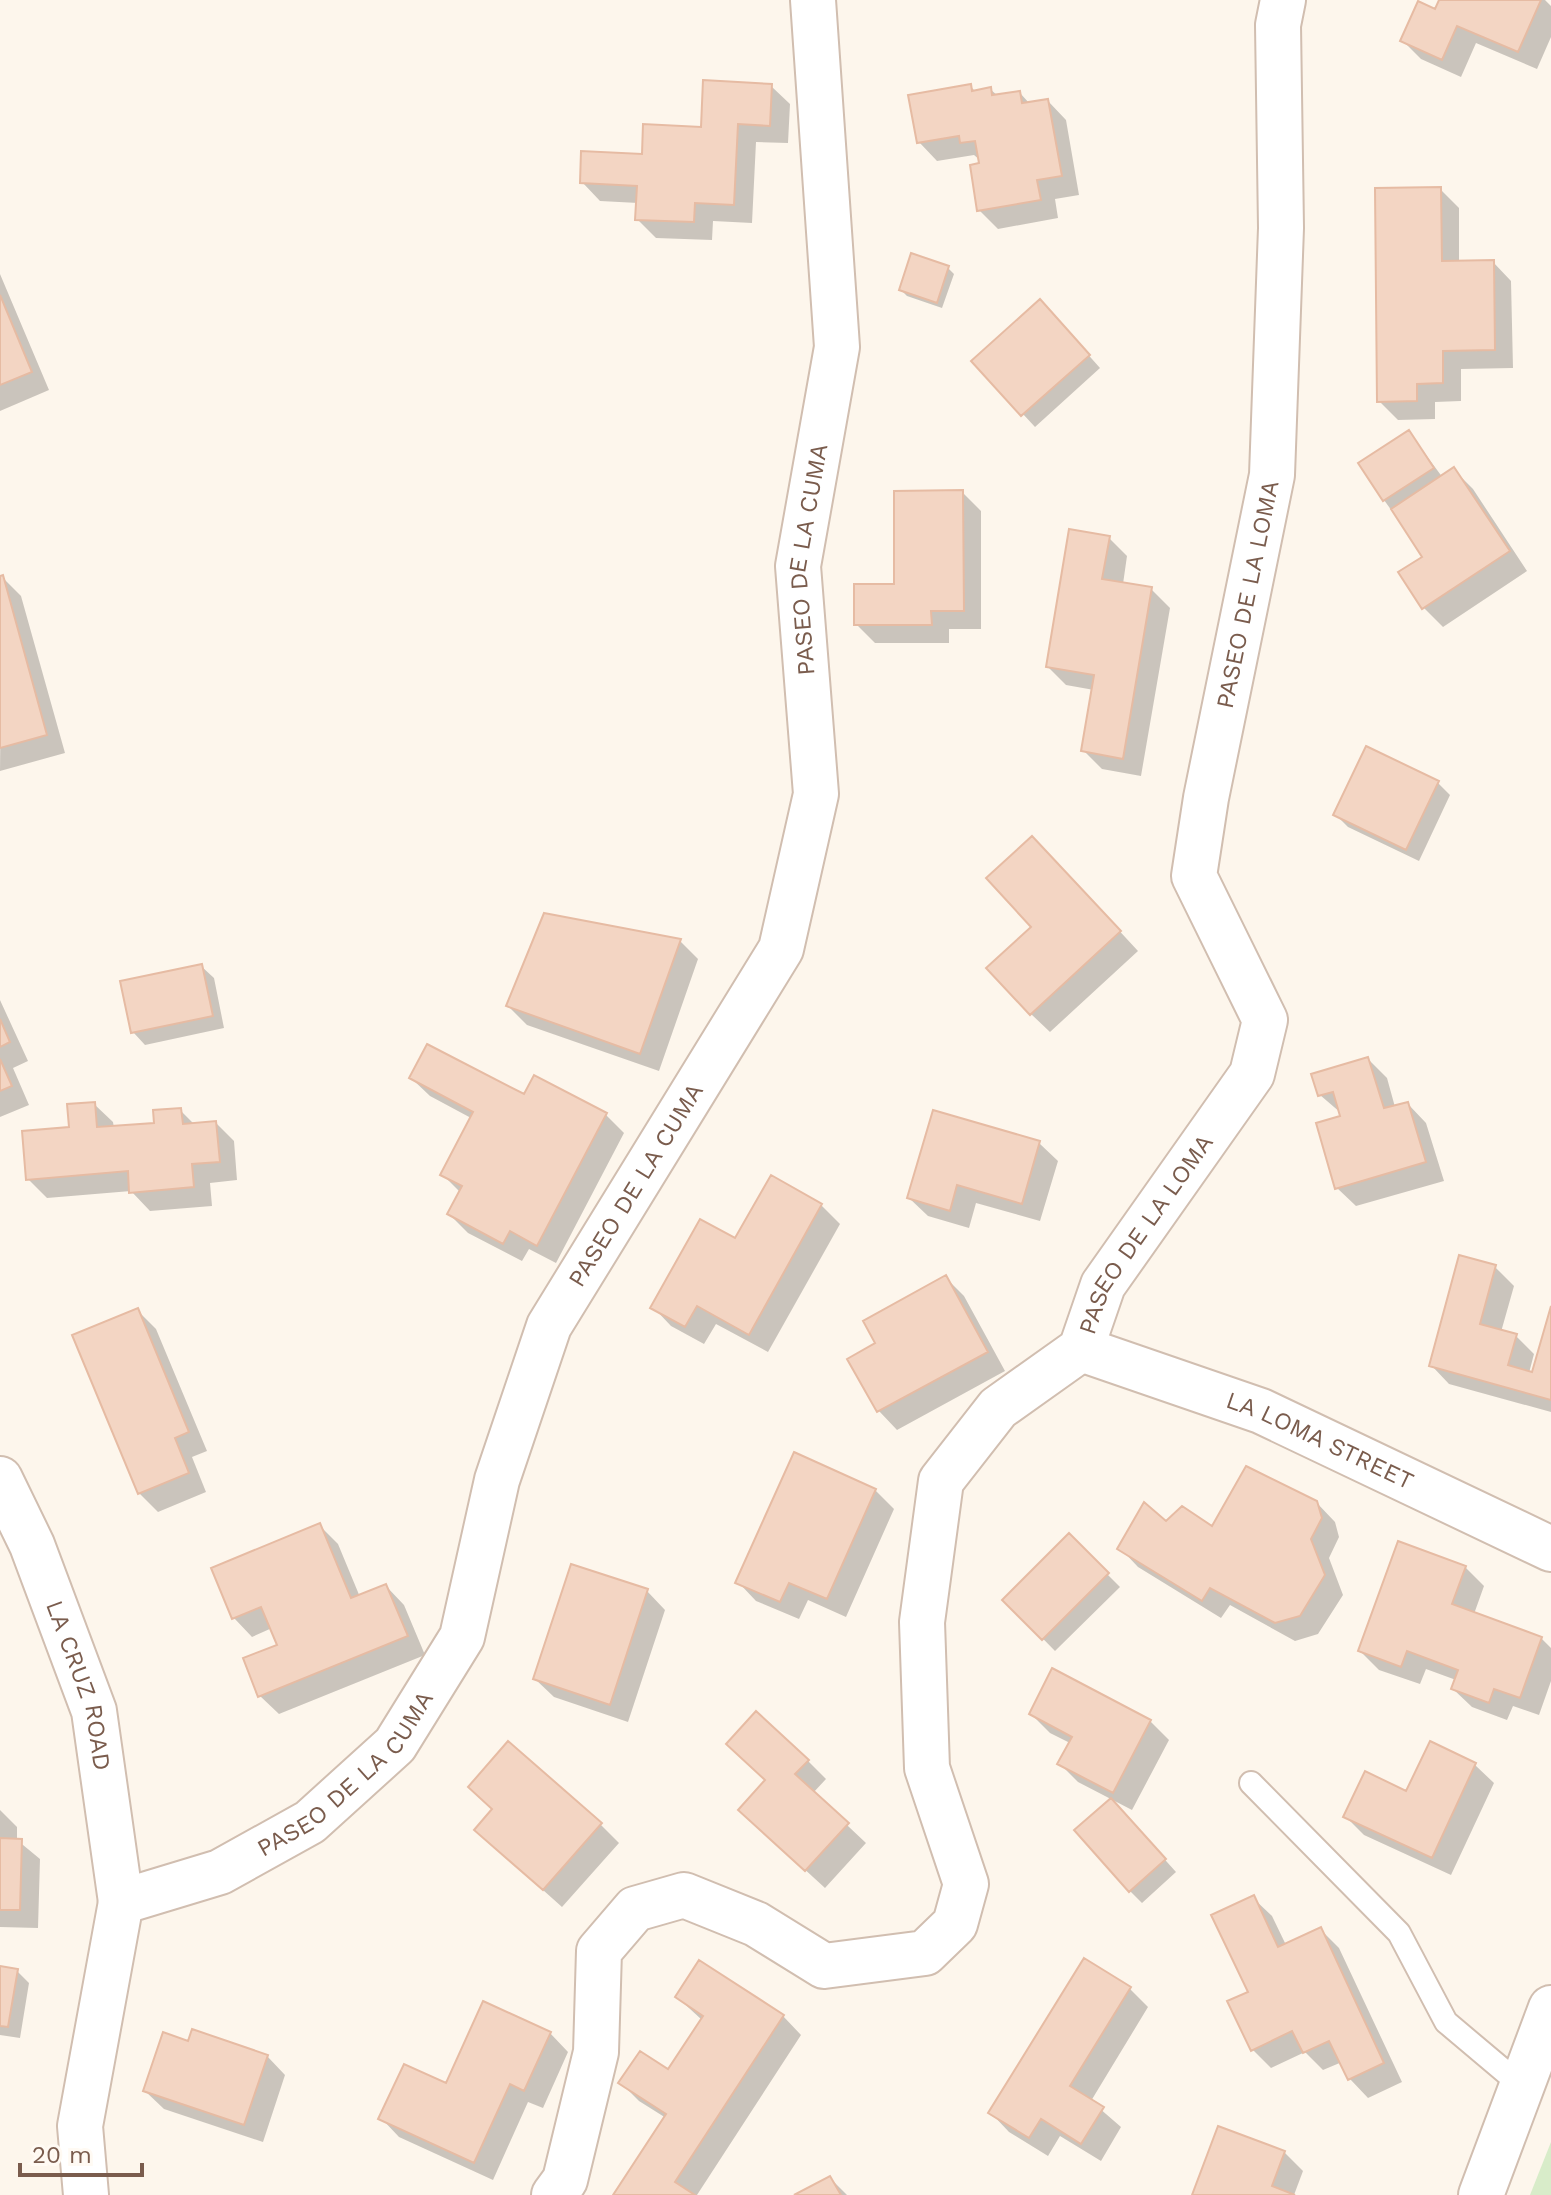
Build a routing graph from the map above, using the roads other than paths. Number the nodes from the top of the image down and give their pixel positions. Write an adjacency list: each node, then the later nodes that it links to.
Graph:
1 (813, 0): 7 (street, PASEO DE LA CUMA)
2 (1283, 0): 3 (street, PASEO DE LA LOMA)
3 (1081, 1349): 5 (street, LA LOMA STREET); 11 (street, PASEO DE LA LOMA)
4 (0, 1479): 7 (street, LA CRUZ ROAD)
5 (1551, 1549)
6 (1251, 1783): 9 (lane)
7 (121, 1902): 10 (street)
8 (1551, 2008): 9 (street)
9 (1522, 2086): 12 (street)
10 (86, 2195)
11 (554, 2195)
12 (1481, 2195)

